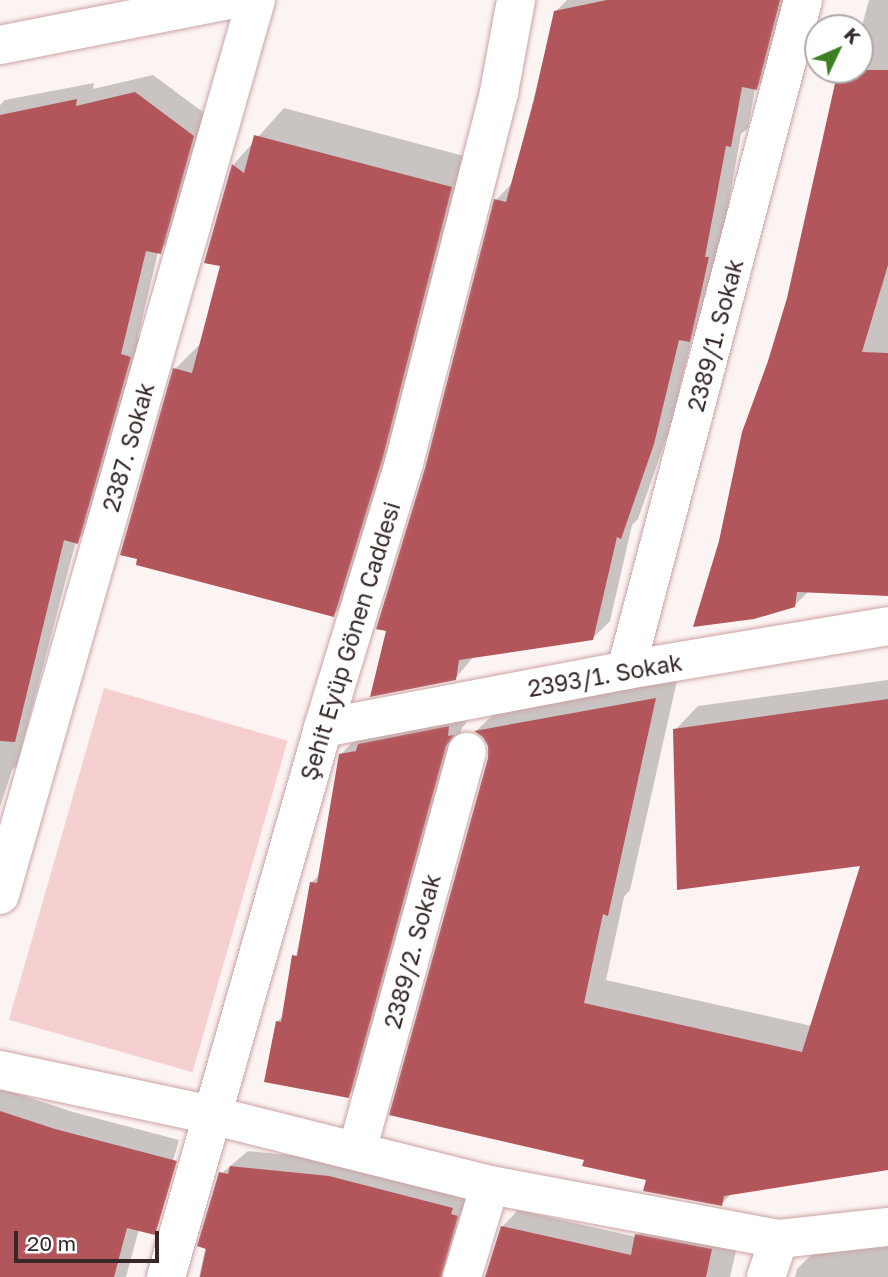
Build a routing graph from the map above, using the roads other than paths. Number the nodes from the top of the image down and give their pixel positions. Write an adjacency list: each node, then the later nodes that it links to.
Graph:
1 (229, 0): 5 (street)
2 (256, 0): 10 (street, 2387. Sokak)
3 (516, 0): 8 (street, Şehit Eyüp Gönen Caddesi)
4 (803, 0): 7 (street, 2389/1. Sokak)
5 (0, 45)
6 (888, 626): 7 (street, 2393/1. Sokak)
7 (626, 670): 8 (street, 2393/1. Sokak)
8 (323, 727): 12 (street, Şehit Eyüp Gönen Caddesi)
9 (467, 752): 13 (street, 2389/2. Sokak)
10 (0, 895)
11 (0, 1070): 12 (street)
12 (211, 1115): 13 (street); 17 (street, Şehit Eyüp Gönen Caddesi)
13 (357, 1151): 14 (street)
14 (490, 1185): 16 (street); 18 (street)
15 (888, 1227): 16 (street)
16 (779, 1239): 19 (street)
17 (166, 1277)
18 (461, 1277)
19 (766, 1277)

